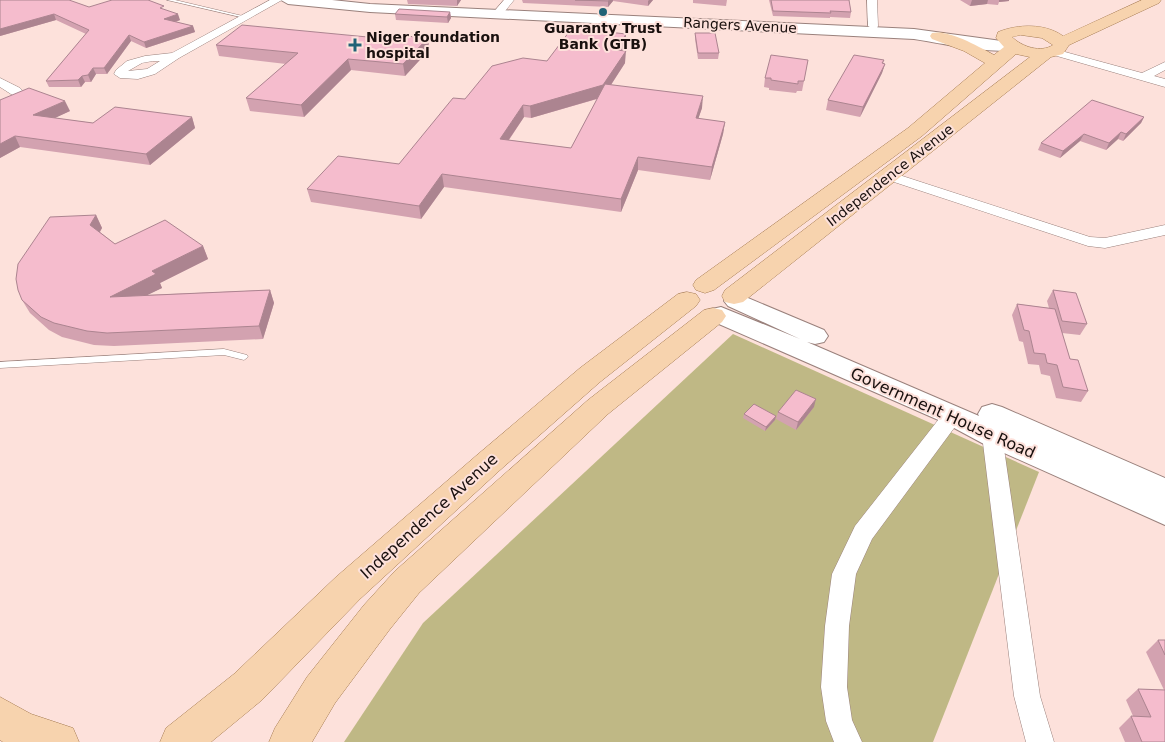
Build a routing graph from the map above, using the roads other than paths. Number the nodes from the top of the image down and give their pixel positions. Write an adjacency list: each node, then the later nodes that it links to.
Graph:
1 (168, 0): 8 (lane)
2 (277, 0): 8 (street)
3 (288, 0): 7 (main road, Rangers Avenue)
4 (334, 0): 7 (main road, Rangers Avenue)
5 (872, 0): 10 (street)
6 (1154, 0): 13 (main road, Independence Avenue)
7 (502, 8): 10 (main road, Rangers Avenue); 11 (main road, Rangers Avenue)
8 (245, 17): 14 (street)
9 (1059, 24): 12 (main road, Independence Avenue)
10 (873, 26): 12 (main road, Rangers Avenue)
11 (938, 36): 12 (main road, Rangers Avenue); 15 (main road)
12 (1017, 39): 13 (main road); 15 (main road, Independence Avenue)
13 (1053, 49): 17 (street); 21 (main road, Independence Avenue)
14 (174, 56)
15 (996, 63): 23 (main road, Independence Avenue)
16 (1165, 65): 17 (street)
17 (1144, 76): 19 (street)
18 (0, 82): 20 (street)
19 (1165, 83)
20 (0, 107)
21 (890, 176): 22 (street); 23 (main road, Independence Avenue)
22 (1165, 230)
23 (716, 302): 26 (main road, Government House Road); 28 (main road, Government House Road); 32 (main road, Independence Avenue); 33 (main road, Independence Avenue)
24 (244, 357): 25 (lane)
25 (0, 365)
26 (953, 415): 27 (main road, Government House Road); 34 (street)
27 (992, 434): 29 (main road, Government House Road); 35 (street)
28 (1165, 491)
29 (1165, 512)
30 (0, 717): 31 (main road)
31 (60, 742)
32 (180, 742)
33 (289, 742)
34 (848, 742)
35 (1040, 742)

